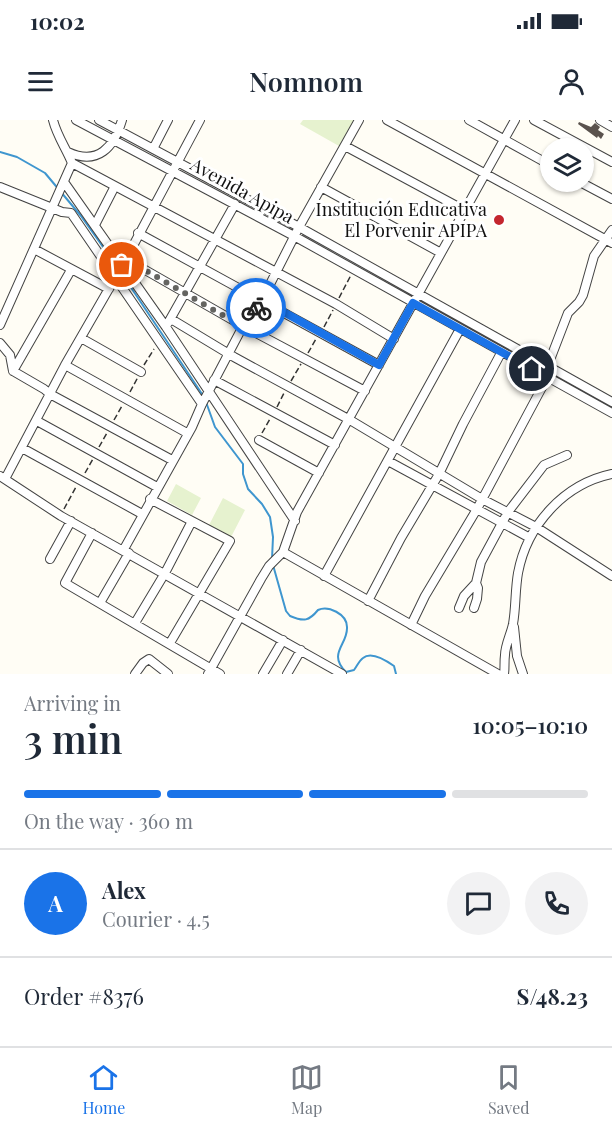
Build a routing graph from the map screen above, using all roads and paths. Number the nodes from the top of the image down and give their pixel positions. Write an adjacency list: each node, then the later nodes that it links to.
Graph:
1 (53, 120): 19 (street)
2 (76, 120): 15 (street, Avenida Apipa)
3 (99, 120): 14 (street, Avenida Apipa)
4 (122, 120): 14 (street)
5 (168, 120): 18 (street)
6 (200, 120): 21 (street)
7 (359, 120): 17 (street)
8 (387, 120): 25 (street)
9 (469, 120): 16 (street)
10 (515, 120): 16 (street)
11 (534, 120): 22 (street)
12 (600, 120): 13 (street)
13 (612, 127)
14 (118, 131): 15 (street); 18 (street, Avenida Apipa)
15 (114, 139): 19 (street); 24 (street, Avenida Apipa)
16 (504, 140): 20 (street); 25 (street)
17 (345, 146): 29 (street); 35 (street)
18 (153, 149): 21 (street, Avenida Apipa)
19 (68, 152): 23 (street)
20 (540, 160)
21 (177, 161): 24 (street); 37 (street, Avenida Apipa)
22 (612, 162)
23 (72, 163): 26 (street); 27 (street)
24 (173, 170): 32 (street, Avenida Apipa); 33 (street)
25 (485, 175): 35 (street); 42 (street)
26 (64, 182): 34 (street); 36 (street)
27 (115, 186): 33 (street); 36 (street)
28 (0, 187): 34 (street)
29 (321, 187): 37 (street); 44 (street)
30 (594, 189): 31 (street)
31 (612, 199)
32 (235, 204): 40 (street, Avenida Apipa); 41 (street)
33 (154, 207): 39 (street); 41 (street)
34 (52, 208): 43 (street); 49 (street)
35 (464, 210): 44 (street)
36 (94, 225): 45 (street)
37 (299, 226): 40 (street); 52 (street, Avenida Apipa)
38 (612, 230): 42 (street)
39 (138, 233): 45 (street); 46 (street)
40 (294, 236): 48 (street); 54 (street, Avenida Apipa)
41 (215, 238): 46 (street); 48 (street)
42 (609, 241): 68 (street)
43 (34, 249): 47 (street); 55 (street)
44 (441, 253): 52 (street)
45 (124, 262): 49 (street); 51 (street); 58 (street)
46 (199, 265): 51 (street); 53 (street)
47 (71, 270): 50 (street); 69 (street)
48 (276, 273): 53 (street); 62 (street)
49 (115, 276): 50 (street); 77 (street)
50 (109, 289): 61 (street)
51 (184, 293): 56 (street); 59 (street)
52 (419, 293): 54 (street); 68 (street, Avenida Apipa)
53 (262, 300): 59 (street); 67 (street)
54 (413, 303): 60 (street, Avenida Apipa); 62 (street)
55 (3, 307): 57 (street)
56 (171, 319): 58 (street); 65 (street)
57 (0, 325)
58 (166, 327): 73 (street)
59 (243, 327): 65 (street); 74 (street)
60 (460, 329): 64 (street, Avenida Apipa); 85 (street)
61 (81, 338): 66 (street); 70 (street)
62 (394, 339): 67 (street)
63 (0, 343): 69 (street)
64 (501, 353): 71 (street, Avenida Apipa); 90 (street)
65 (229, 354): 72 (street); 79 (street)
66 (65, 364): 75 (street); 81 (street)
67 (379, 365): 74 (street)
68 (548, 365): 76 (street, Avenida Apipa)
69 (13, 371): 75 (street)
70 (141, 372)
71 (547, 378): 78 (street, Avenida Apipa); 96 (street)
72 (214, 380): 73 (street); 83 (street)
73 (209, 391): 77 (street); 102 (street)
74 (365, 391): 79 (street)
75 (50, 394): 80 (street); 87 (street)
76 (612, 402)
77 (202, 404): 81 (street)
78 (612, 413)
79 (350, 420): 83 (street); 85 (street)
80 (37, 421): 84 (street); 94 (street)
81 (187, 434): 87 (street)
82 (259, 440): 89 (street)
83 (335, 446): 89 (street)
84 (22, 448): 92 (street); 99 (street)
85 (395, 448): 88 (street); 90 (street)
86 (567, 455): 98 (street)
87 (172, 460): 94 (street)
88 (388, 461): 93 (street); 111 (street)
89 (319, 473): 102 (street)
90 (439, 474): 93 (street); 96 (street)
91 (612, 474): 104 (street)
92 (3, 477): 100 (street)
93 (432, 486): 97 (street); 115 (street)
94 (157, 487): 95 (street)
95 (150, 499): 99 (street); 101 (street)
96 (482, 499): 97 (street); 98 (street)
97 (477, 509): 103 (street); 122 (street)
98 (508, 512): 103 (street); 104 (street)
99 (142, 514): 107 (street)
100 (71, 521): 105 (street); 109 (street)
101 (192, 521): 110 (street); 114 (street)
102 (295, 521): 108 (street)
103 (502, 523): 106 (street); 113 (street)
104 (536, 527): 106 (street); 112 (street)
105 (92, 533): 107 (street); 116 (street)
106 (530, 538): 120 (street)
107 (126, 551): 110 (street); 116 (street)
108 (283, 552): 111 (street); 119 (street)
109 (50, 559)
110 (165, 573): 114 (street); 121 (street)
111 (324, 576): 115 (street)
112 (612, 576)
113 (476, 583): 117 (street); 118 (street)
114 (200, 593): 119 (street); 124 (street)
115 (368, 601): 122 (street)
116 (100, 603): 121 (street)
117 (459, 608)
118 (474, 609)
119 (240, 617): 123 (street); 126 (street)
120 (513, 622): 134 (street); 135 (street)
121 (135, 623): 124 (street)
122 (411, 625): 133 (street)
123 (283, 640): 125 (street); 130 (street)
124 (170, 643): 126 (street)
125 (301, 650): 131 (street); 132 (street)
126 (210, 672): 129 (street)
127 (135, 674): 128 (street)
128 (168, 674)
129 (220, 674)
130 (263, 674)
131 (287, 674)
132 (342, 674)
133 (498, 674)
134 (504, 674)
135 (523, 674)

